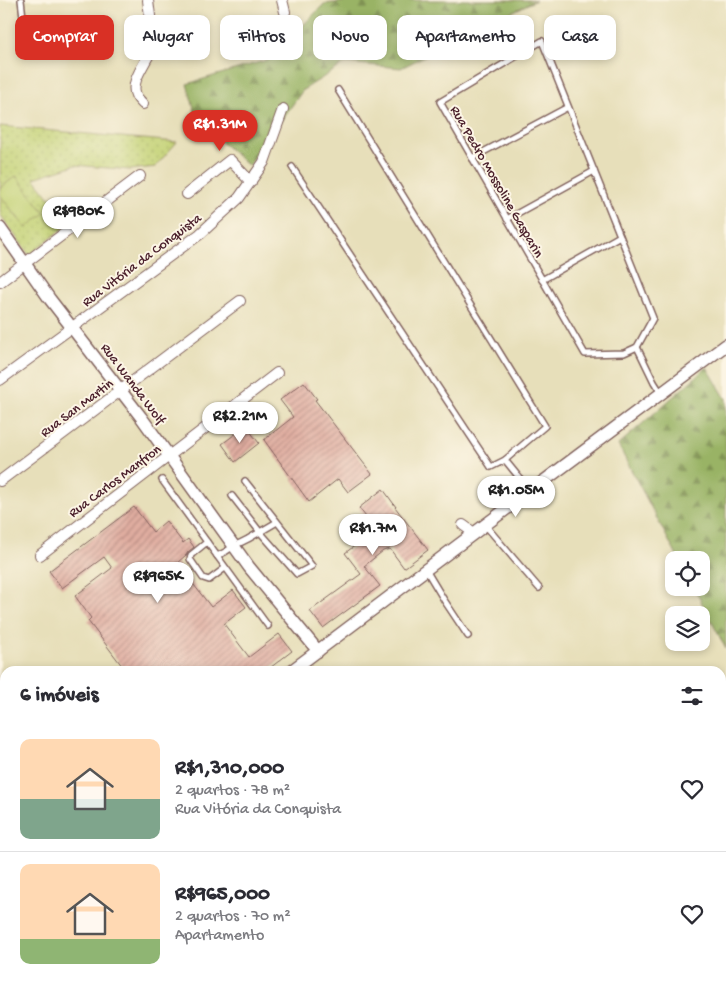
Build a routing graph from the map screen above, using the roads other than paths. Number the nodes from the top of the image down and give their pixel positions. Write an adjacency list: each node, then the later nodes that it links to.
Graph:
1 (21, 0): 5 (lane)
2 (148, 0): 7 (street)
3 (282, 0): 4 (street)
4 (285, 12)
5 (23, 15)
6 (338, 90): 31 (lane)
7 (143, 104)
8 (568, 107): 10 (lane); 10 (lane, Rua Pedro Mossoline Gasparin); 12 (lane, Rua Pedro Mossoline Gasparin)
9 (282, 109): 14 (street, Rua Vitória da Conquista)
10 (472, 158): 16 (lane, Rua Pedro Mossoline Gasparin)
11 (292, 167): 31 (lane)
12 (594, 172): 16 (lane); 18 (lane, Rua Pedro Mossoline Gasparin)
13 (140, 176): 19 (street)
14 (251, 182): 15 (street); 23 (street, Rua Vitória da Conquista)
15 (187, 194)
16 (507, 219): 20 (lane, Rua Pedro Mossoline Gasparin)
17 (0, 228): 19 (street, Rua Wanda Wolf)
18 (620, 236): 20 (lane); 25 (lane, Rua Pedro Mossoline Gasparin)
19 (25, 263): 21 (street); 23 (street, Rua Wanda Wolf)
20 (542, 280): 25 (lane, Rua Pedro Mossoline Gasparin)
21 (0, 282)
22 (240, 301): 28 (street, Rua San Martin)
23 (73, 328): 27 (street, Rua Vitória da Conquista); 28 (street, Rua Wanda Wolf)
24 (726, 345): 29 (street)
25 (637, 347): 29 (lane)
26 (277, 373): 30 (street, Rua Carlos Manfron)
27 (0, 380)
28 (120, 390): 30 (street, Rua Wanda Wolf); 33 (street, Rua San Martin)
29 (661, 393): 35 (street)
30 (169, 456): 43 (street, Rua Wanda Wolf); 44 (street, Rua Carlos Manfron)
31 (504, 460): 35 (lane)
32 (162, 480): 42 (lane)
33 (0, 481)
34 (245, 481): 37 (lane)
35 (526, 494): 38 (street)
36 (232, 496): 40 (lane)
37 (277, 522): 40 (lane); 40 (lane)
38 (485, 524): 41 (street); 48 (lane)
39 (463, 525): 41 (street)
40 (260, 532): 43 (lane)
41 (474, 533): 47 (street)
42 (207, 542): 45 (lane); 46 (lane)
43 (234, 546): 45 (lane); 51 (street, Rua Wanda Wolf)
44 (40, 555)
45 (217, 556): 46 (lane)
46 (225, 568): 49 (lane)
47 (426, 569): 50 (lane); 51 (street)
48 (539, 588)
49 (268, 626)
50 (468, 636)
51 (318, 651): 52 (street)
52 (298, 666)

